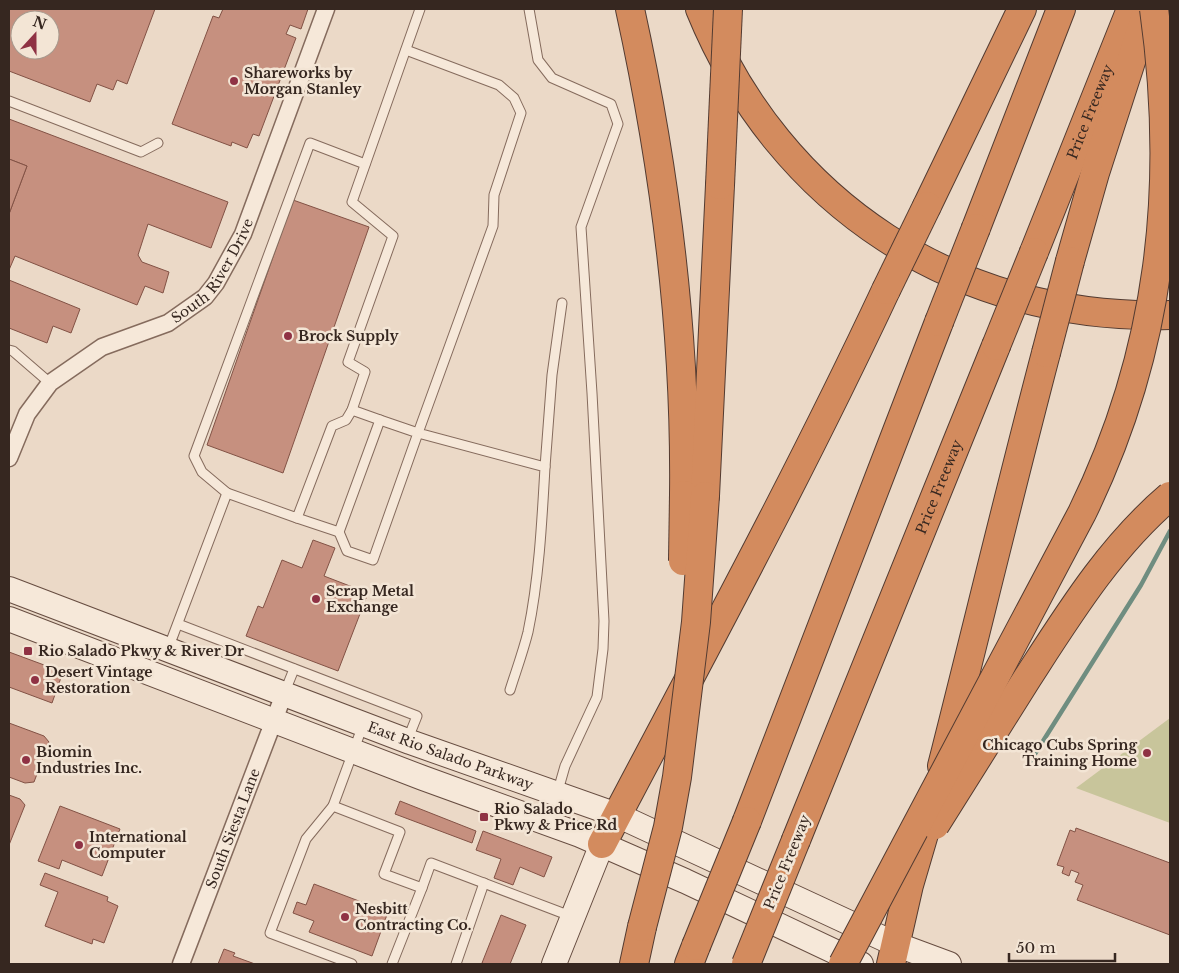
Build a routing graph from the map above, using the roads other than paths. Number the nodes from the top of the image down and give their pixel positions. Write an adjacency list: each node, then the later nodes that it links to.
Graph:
1 (326, 9): 19 (street, South River Drive)
2 (420, 9): 12 (lane)
3 (530, 9): 41 (lane)
4 (630, 9): 26 (highway)
5 (700, 9): 17 (highway)
6 (728, 9): 26 (highway, bridge)
7 (1022, 9): 43 (highway, bridge)
8 (1061, 9): 50 (highway, bridge)
9 (1131, 9): 56 (highway, Price Freeway, bridge)
10 (1148, 9): 49 (highway, bridge)
11 (1154, 9): 57 (highway, bridge)
12 (406, 50): 15 (lane); 22 (lane)
13 (9, 101): 14 (lane)
14 (158, 143)
15 (365, 164): 20 (lane); 25 (lane)
16 (562, 303): 24 (lane)
17 (1170, 315)
18 (9, 350): 19 (lane)
19 (50, 383): 23 (street, South River Drive)
20 (352, 410): 21 (lane); 28 (lane)
21 (380, 420): 22 (lane); 29 (lane)
22 (418, 433): 24 (lane); 29 (lane)
23 (9, 458)
24 (545, 467): 35 (lane)
25 (227, 493): 28 (lane); 32 (lane)
26 (695, 496): 48 (highway, bridge)
27 (1170, 496): 57 (highway, bridge)
28 (297, 518): 29 (lane)
29 (340, 532)
30 (9, 589): 33 (main road, East Rio Salado Parkway)
31 (9, 619): 37 (main road, East Rio Salado Parkway)
32 (178, 624): 33 (lane); 34 (lane)
33 (168, 649): 36 (main road, East Rio Salado Parkway)
34 (294, 669): 36 (lane); 39 (lane)
35 (510, 690)
36 (284, 694): 37 (street, South Siesta Lane); 38 (main road, East Rio Salado Parkway)
37 (274, 720): 40 (main road, East Rio Salado Parkway); 51 (street, South Siesta Lane)
38 (364, 724): 39 (main road, East Rio Salado Parkway); 40 (lane)
39 (407, 741): 41 (main road, East Rio Salado Parkway)
40 (354, 750): 42 (lane); 44 (main road, East Rio Salado Parkway)
41 (556, 794): 43 (main road, East Rio Salado Parkway)
42 (333, 806): 46 (lane); 52 (lane)
43 (617, 815): 44 (highway); 49 (main road, East Rio Salado Parkway)
44 (602, 844): 47 (main road); 58 (main road, East Rio Salado Parkway)
45 (484, 883): 46 (lane); 47 (lane); 54 (lane)
46 (422, 888): 53 (lane)
47 (573, 917): 55 (main road)
48 (638, 948)
49 (893, 954): 59 (main road, East Rio Salado Parkway)
50 (693, 955)
51 (180, 964)
52 (352, 964)
53 (392, 964)
54 (456, 964)
55 (554, 964)
56 (746, 964)
57 (843, 964)
58 (861, 964)
59 (948, 964)

